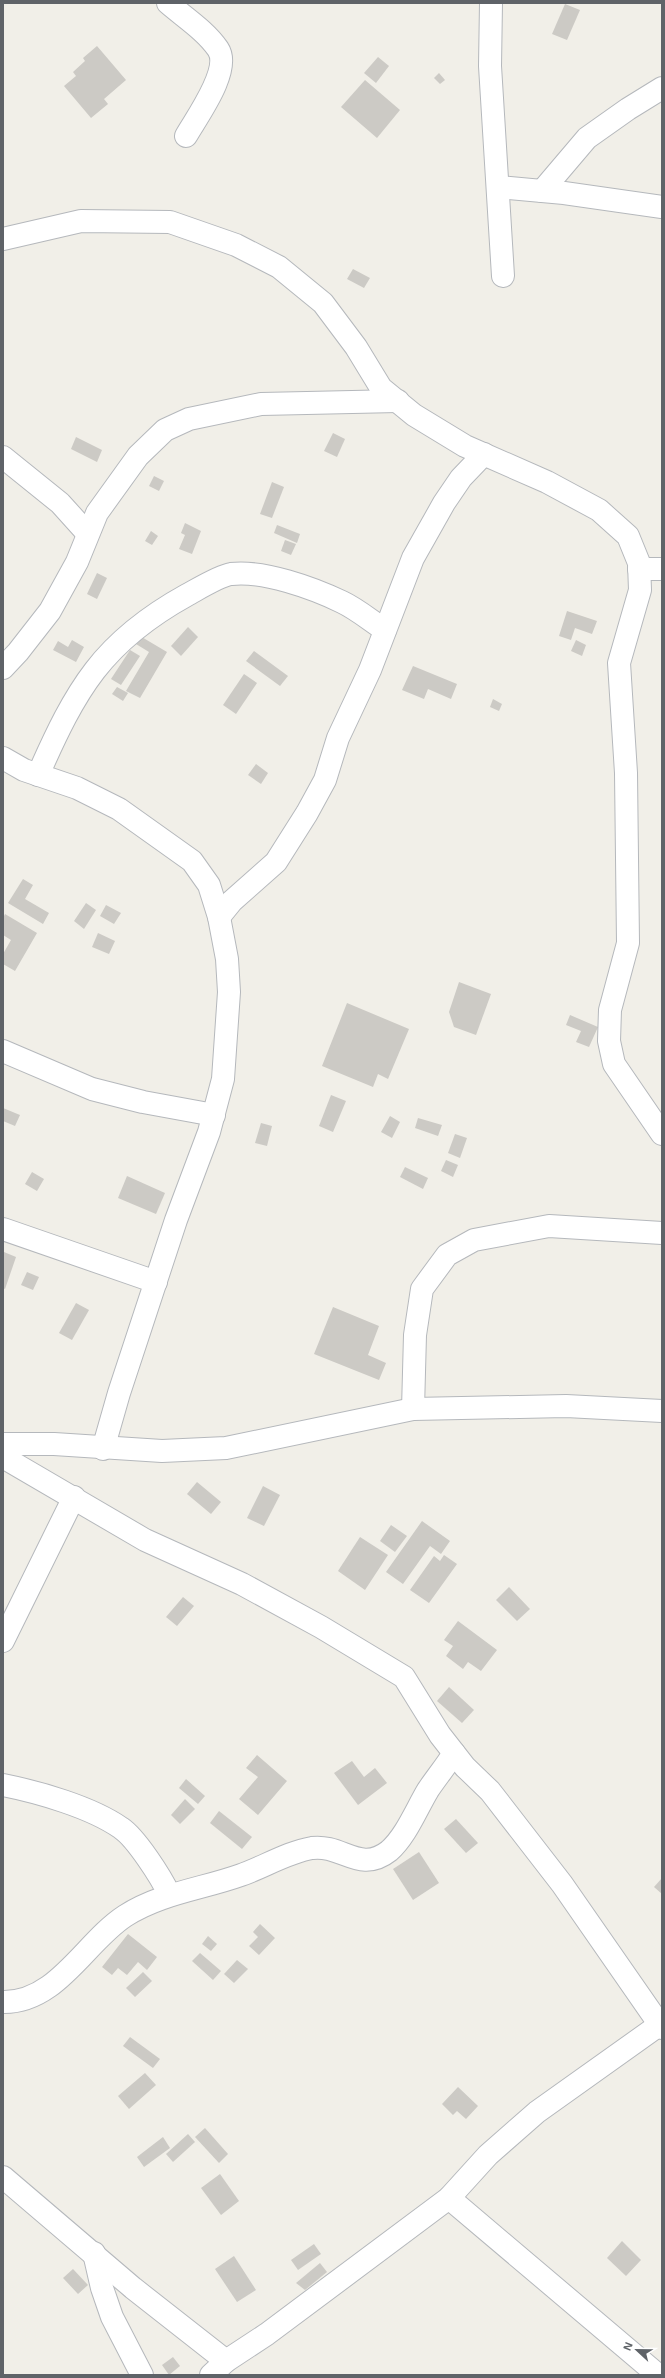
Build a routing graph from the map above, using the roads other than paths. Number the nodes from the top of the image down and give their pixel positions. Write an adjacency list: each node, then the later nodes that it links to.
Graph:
1 (168, 3): 4 (street)
2 (491, 3): 5 (street)
3 (662, 88): 6 (street)
4 (186, 136)
5 (498, 187): 6 (street); 9 (street)
6 (542, 191): 7 (street)
7 (662, 207)
8 (3, 239): 10 (street)
9 (503, 276)
10 (398, 401): 11 (street); 13 (street)
11 (484, 454): 14 (street); 16 (street)
12 (3, 457): 13 (street)
13 (87, 533): 17 (street)
14 (639, 569): 15 (street); 23 (street)
15 (662, 569)
16 (385, 630): 19 (street); 20 (street)
17 (3, 668)
18 (6, 763): 19 (street)
19 (38, 775): 20 (street)
20 (219, 917): 22 (street)
21 (3, 1051): 22 (street)
22 (214, 1115): 26 (street)
23 (662, 1134)
24 (3, 1229): 26 (street)
25 (662, 1233): 27 (street)
26 (156, 1282): 30 (street)
27 (414, 1409): 28 (street); 30 (street)
28 (662, 1411)
29 (3, 1444): 30 (street)
30 (103, 1449)
31 (3, 1458): 32 (street)
32 (74, 1497): 33 (street); 34 (street)
33 (3, 1641)
34 (454, 1753): 36 (street); 38 (street)
35 (3, 1785): 36 (street)
36 (169, 1894): 37 (street)
37 (3, 2002)
38 (661, 2025): 40 (street)
39 (3, 2177): 41 (street)
40 (449, 2198): 42 (street); 44 (street)
41 (94, 2253): 42 (street); 43 (street)
42 (219, 2368)
43 (142, 2375)
44 (658, 2375)

